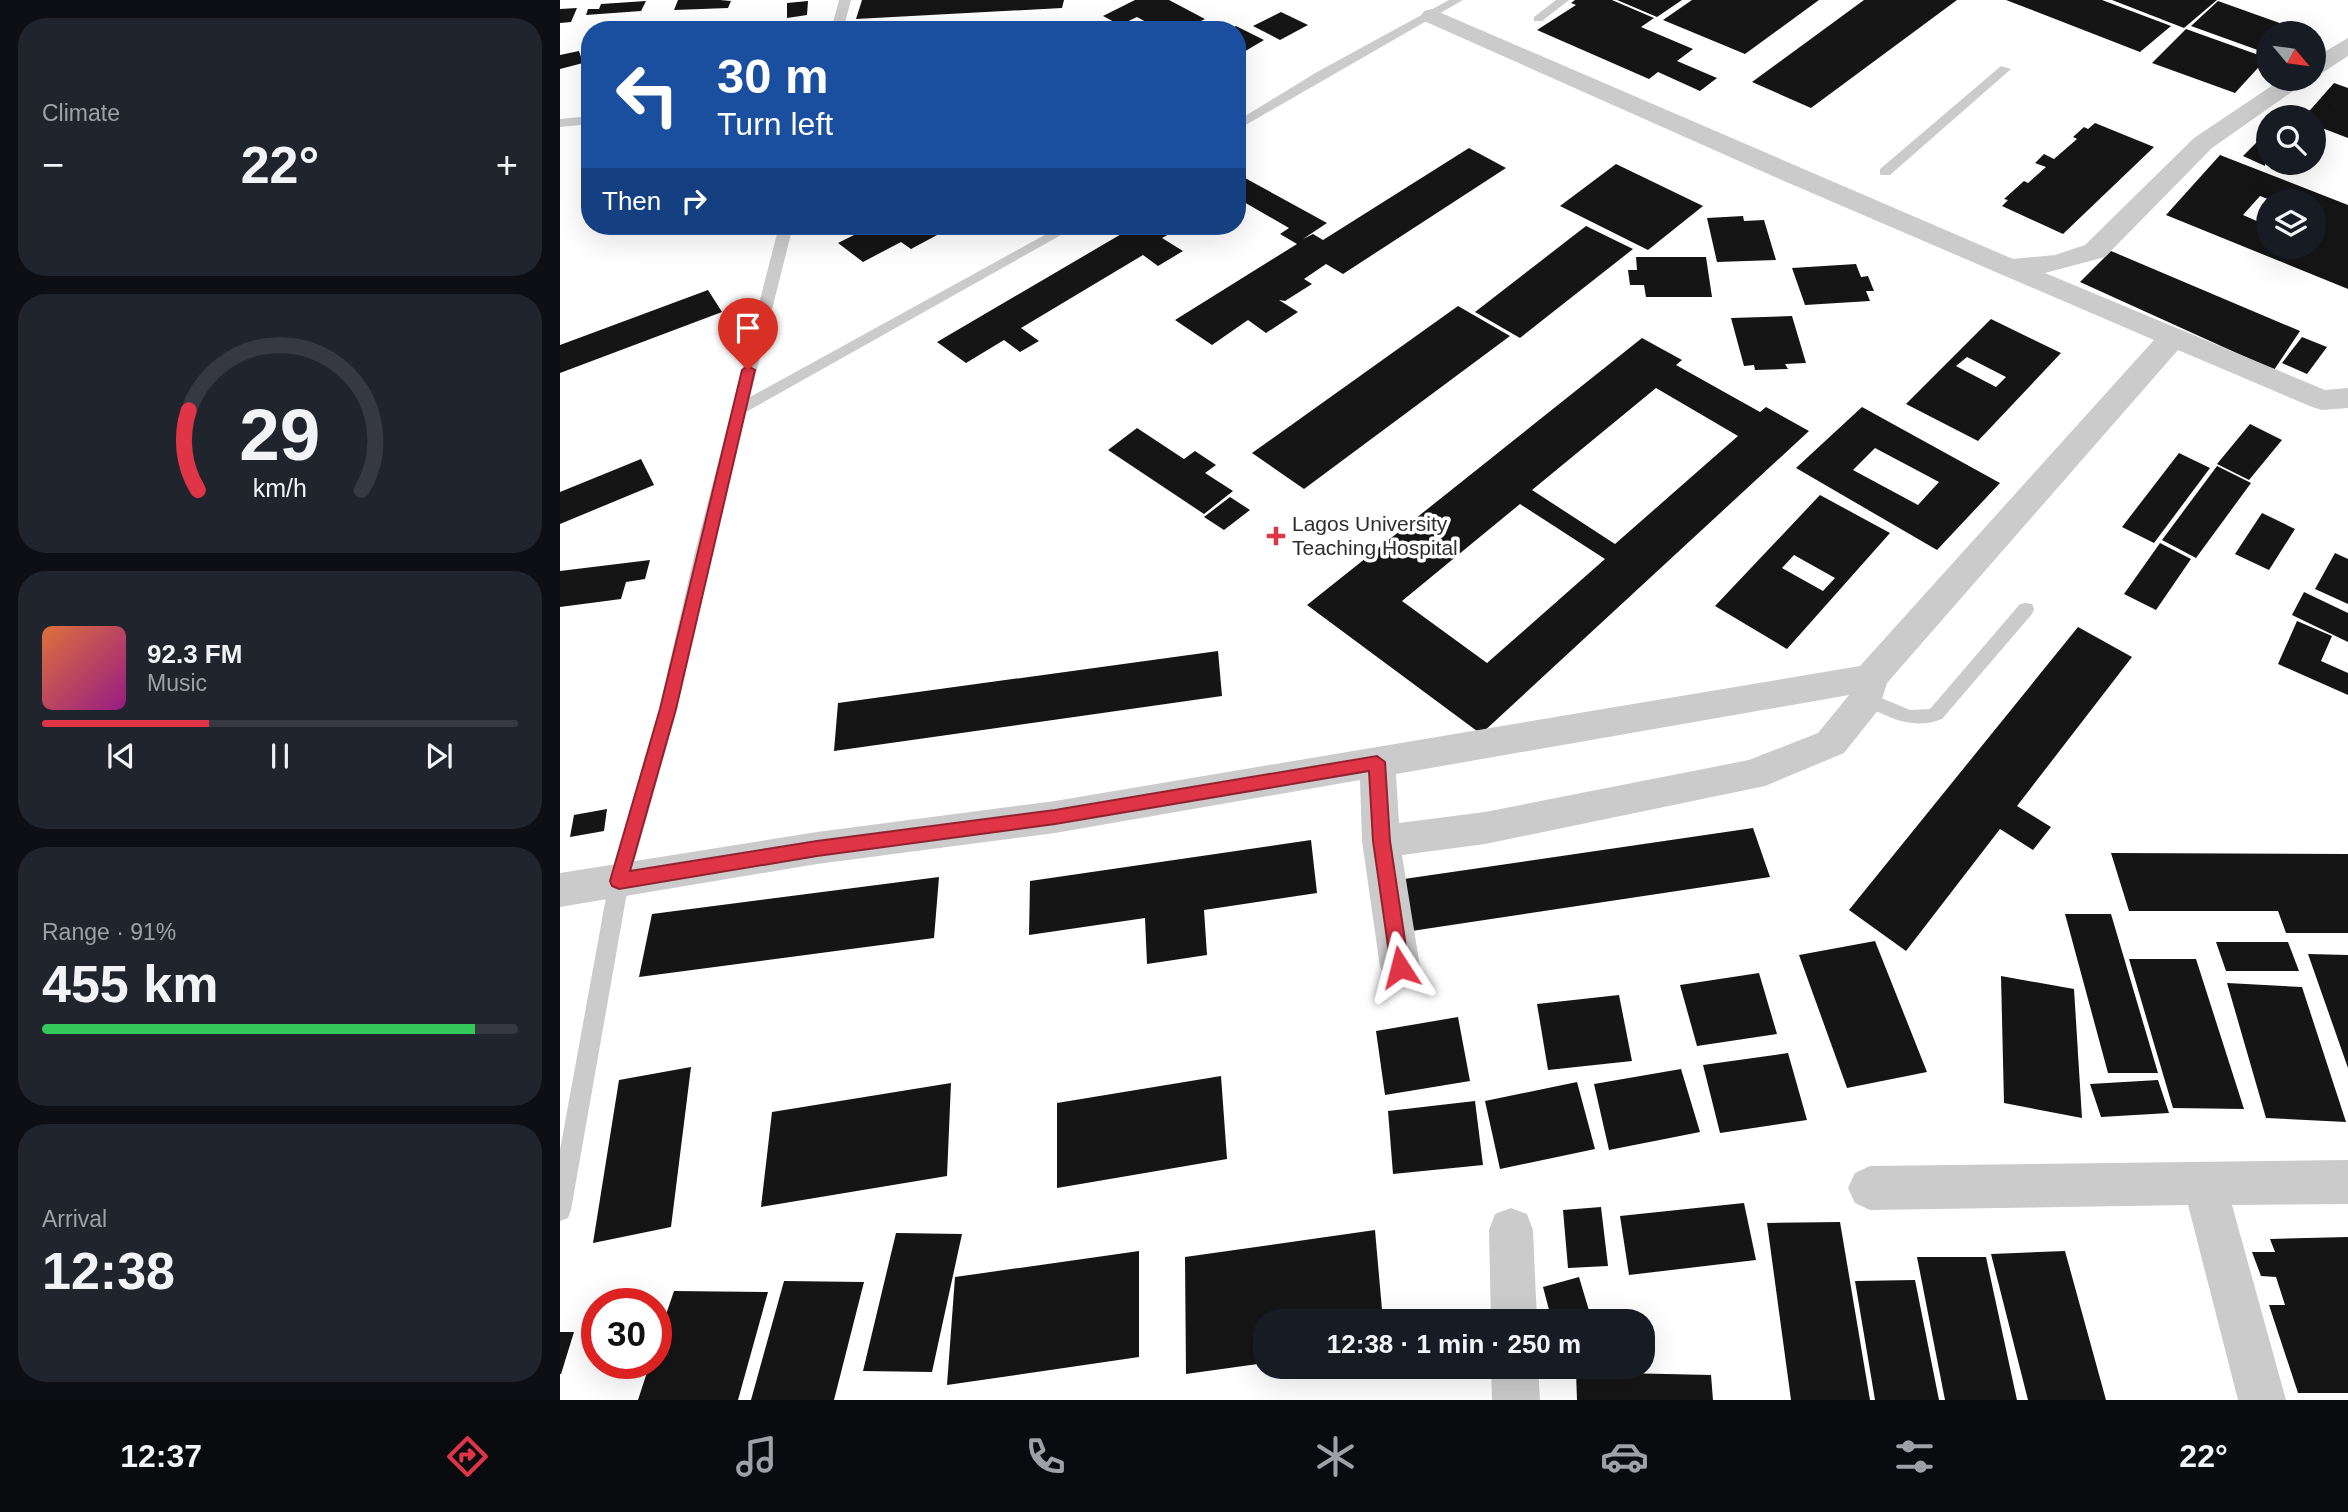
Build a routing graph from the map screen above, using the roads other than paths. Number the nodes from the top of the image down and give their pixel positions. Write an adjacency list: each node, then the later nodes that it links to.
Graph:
1 (845, 0): 6 (lane)
2 (1457, 0): 4 (lane)
3 (1563, 0): 5 (lane)
4 (1432, 16): 12 (lane); 17 (street)
5 (1538, 19)
6 (839, 21)
7 (2348, 45): 8 (street)
8 (2326, 60)
9 (2005, 69): 14 (lane)
10 (2280, 91): 17 (street)
11 (581, 121): 13 (lane)
12 (1246, 122)
13 (560, 123)
14 (1885, 172)
15 (784, 235): 20 (lane)
16 (1054, 235): 20 (lane)
17 (2010, 268): 18 (street)
18 (2172, 338): 19 (street); 22 (street)
19 (2348, 398)
20 (738, 410): 25 (lane)
21 (2026, 609): 22 (lane)
22 (1868, 688): 23 (street); 24 (street)
23 (1377, 762): 24 (street); 25 (street)
24 (1381, 841): 27 (street)
25 (619, 881): 26 (street); 31 (lane)
26 (560, 890)
27 (1400, 967)
28 (2348, 1182): 29 (street)
29 (2204, 1183): 30 (street); 36 (street)
30 (1870, 1188)
31 (560, 1210)
32 (1511, 1230): 33 (street)
33 (1514, 1309)
34 (1515, 1379): 35 (street)
35 (1516, 1400)
36 (2262, 1400)

